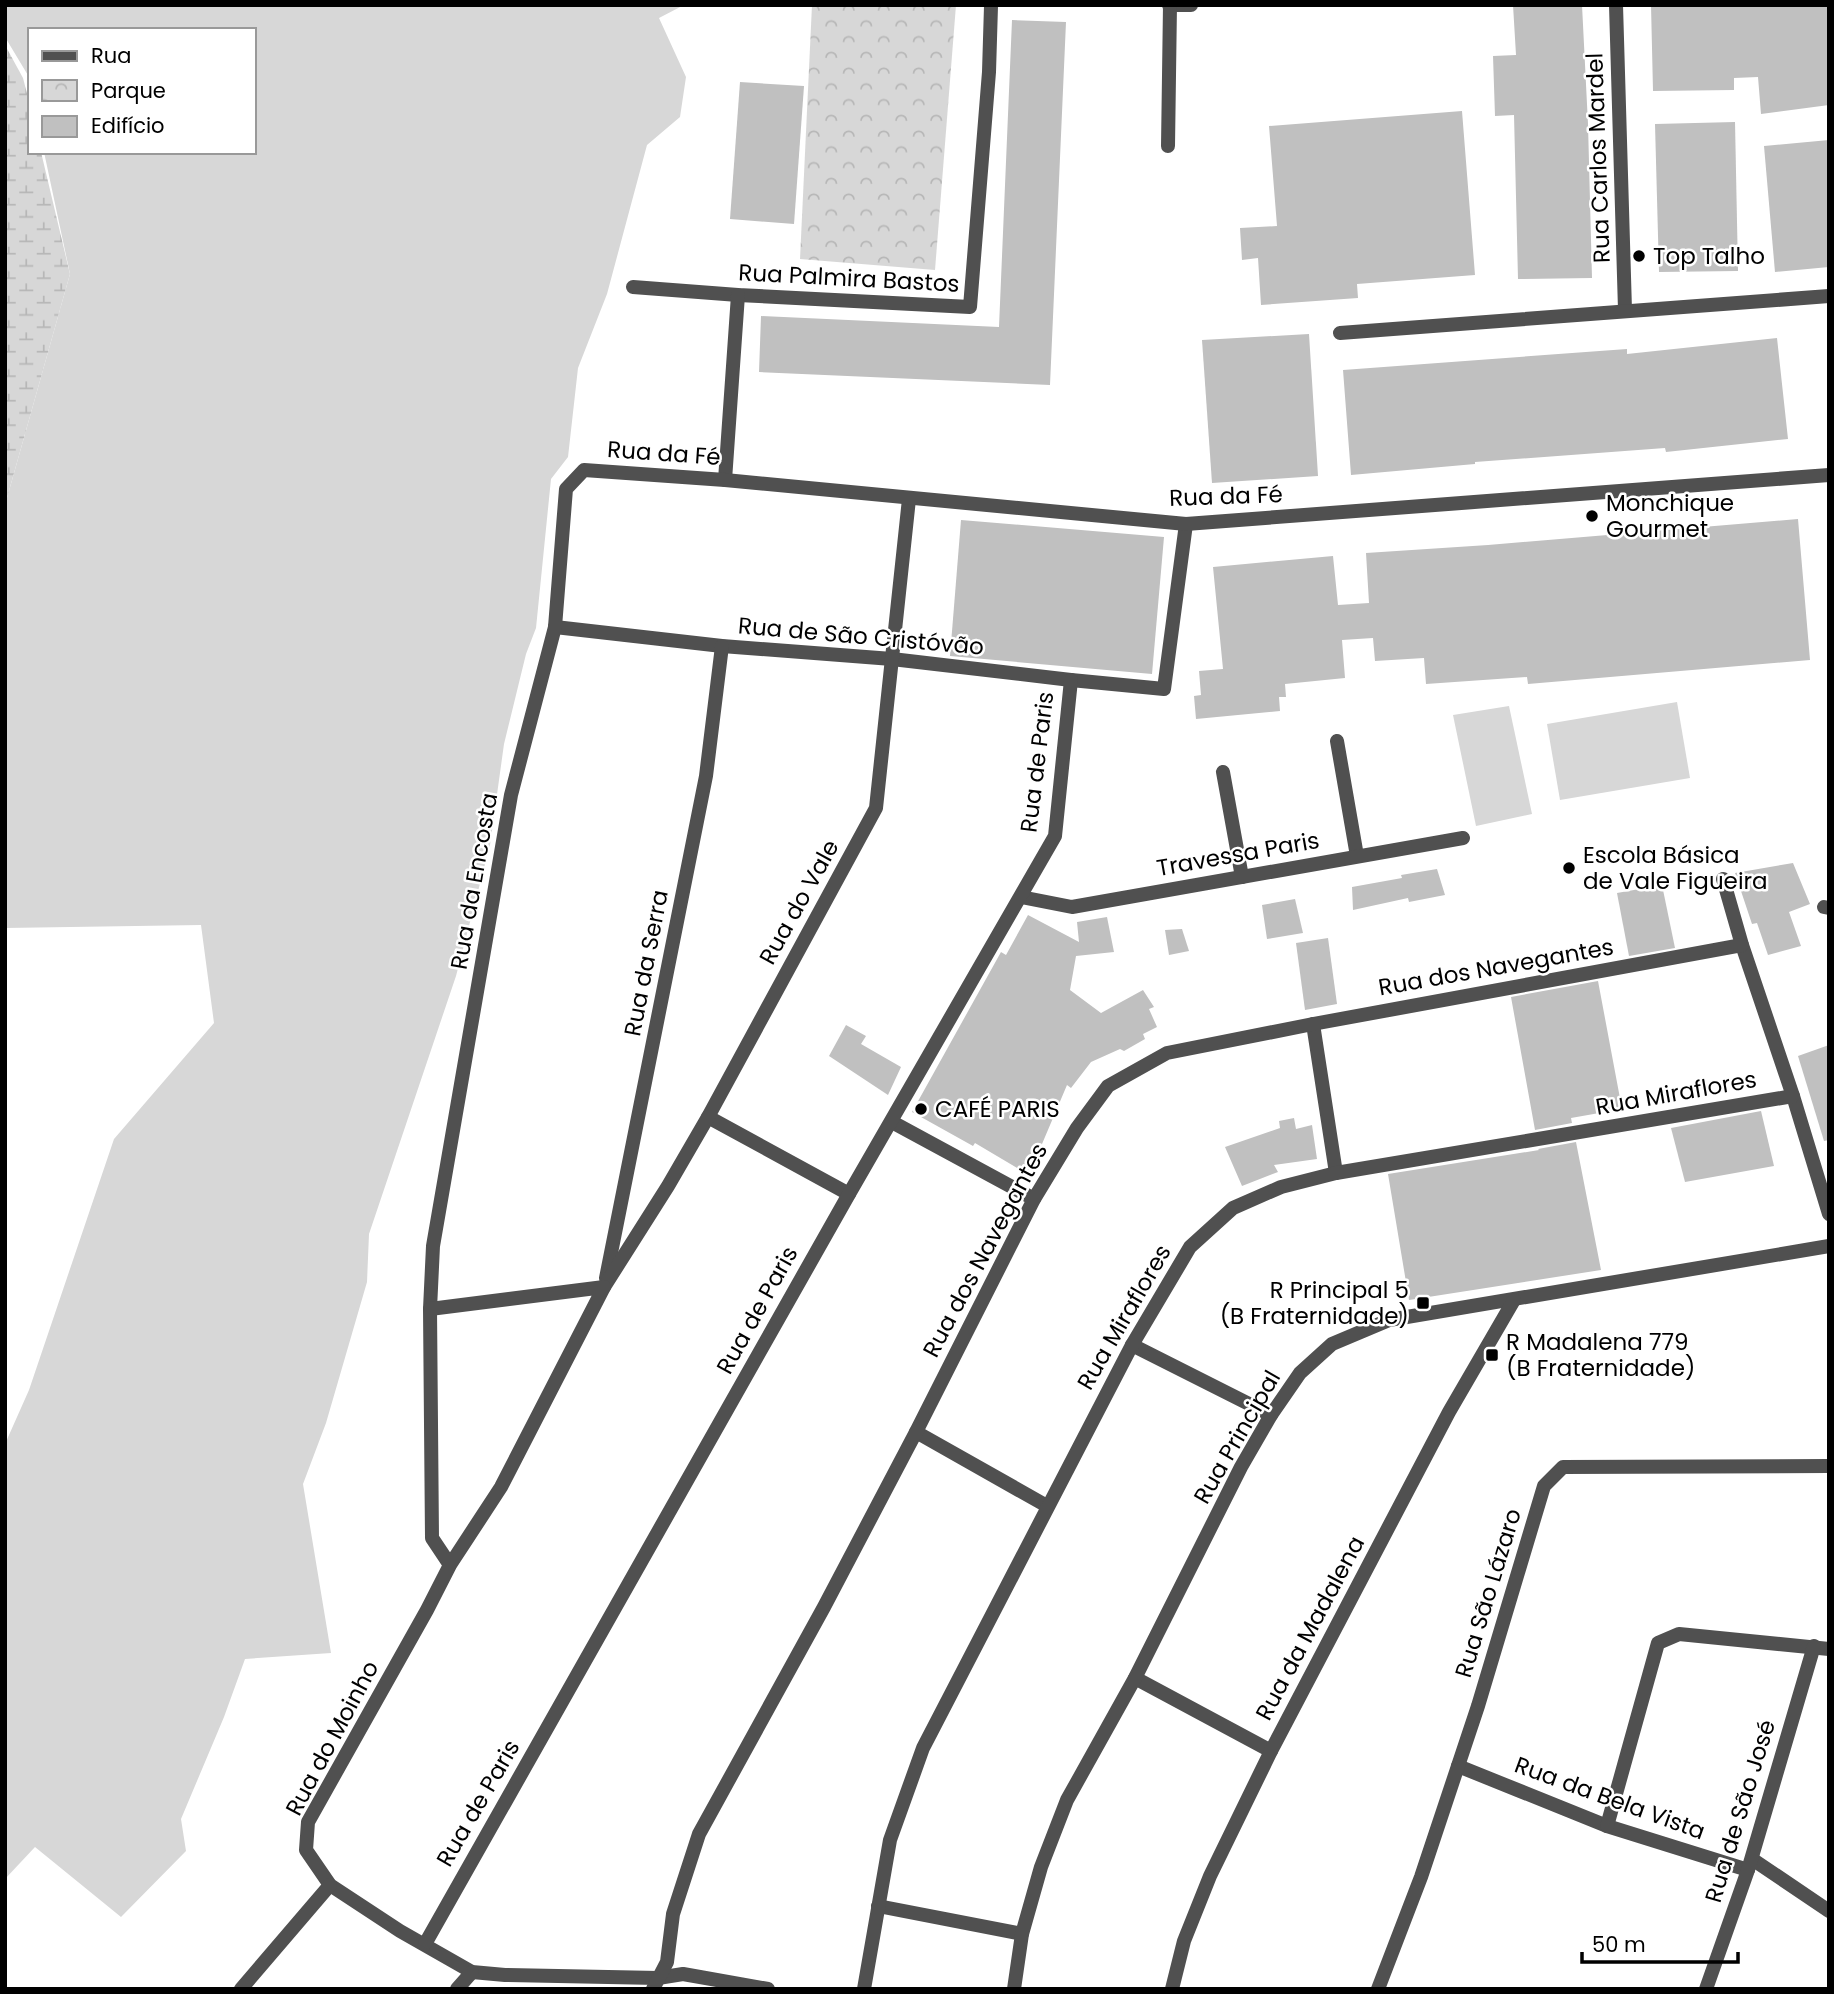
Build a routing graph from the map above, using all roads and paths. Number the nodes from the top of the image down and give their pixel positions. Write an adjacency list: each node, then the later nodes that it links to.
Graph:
1 (1170, 5): 2 (street); 5 (street)
2 (1191, 5)
3 (1616, 5): 9 (street, Rua Carlos Mardel)
4 (991, 6): 7 (street, Rua Palmira Bastos)
5 (1168, 146)
6 (633, 286): 7 (street, Rua Palmira Bastos)
7 (738, 295): 13 (street)
8 (1829, 296): 9 (street)
9 (1625, 310): 10 (street)
10 (1340, 333)
11 (584, 470): 13 (street, Rua da Fé); 16 (street, Rua da Encosta)
12 (1829, 475): 15 (street, Rua da Fé)
13 (725, 480): 14 (street, Rua da Fé)
14 (909, 499): 15 (street, Rua da Fé); 18 (street, Rua do Vale)
15 (1186, 524): 19 (street, Rua de São Cristóvão)
16 (555, 627): 17 (street, Rua de São Cristóvão); 39 (street, Rua da Encosta)
17 (722, 646): 18 (street, Rua de São Cristóvão); 37 (street, Rua da Serra)
18 (892, 659): 19 (street, Rua de São Cristóvão); 30 (street, Rua do Vale)
19 (1070, 680): 26 (street, Rua de Paris)
20 (1337, 741): 23 (street)
21 (1223, 772): 24 (street)
22 (1463, 838): 23 (street, Travessa Paris)
23 (1357, 856): 24 (street, Travessa Paris)
24 (1242, 877): 26 (street, Travessa Paris)
25 (1723, 879): 27 (street)
26 (1021, 897): 31 (street, Rua de Paris)
27 (1742, 945): 28 (street, Rua dos Navegantes); 29 (street)
28 (1313, 1024): 32 (street); 34 (street, Rua dos Navegantes)
29 (1793, 1096): 32 (street, Rua Miraflores); 35 (street)
30 (708, 1117): 33 (street); 37 (street, Rua do Vale)
31 (892, 1122): 33 (street, Rua de Paris); 34 (street)
32 (1336, 1173): 40 (street, Rua Miraflores)
33 (849, 1194): 56 (street, Rua de Paris)
34 (1034, 1199): 42 (street, Rua dos Navegantes)
35 (1829, 1214)
36 (1829, 1246): 38 (street, Rua Principal)
37 (604, 1287): 39 (street); 45 (street, Rua do Moinho)
38 (1514, 1300): 41 (street, Rua Principal); 48 (street, Rua da Madalena)
39 (430, 1309): 45 (street, Rua da Encosta)
40 (1132, 1345): 41 (street); 44 (street, Rua Miraflores)
41 (1271, 1415): 47 (street, Rua Principal)
42 (916, 1432): 44 (street); 58 (street, Rua dos Navegantes)
43 (1829, 1466): 49 (street, Rua São Lázaro)
44 (1047, 1506): 53 (street, Rua Miraflores)
45 (450, 1565): 52 (street, Rua do Moinho)
46 (1821, 1647): 50 (street); 51 (street, Rua de São José)
47 (1135, 1678): 48 (street); 55 (street, Rua Principal)
48 (1271, 1751): 64 (street, Rua da Madalena)
49 (1458, 1766): 50 (street, Rua da Bela Vista); 65 (street, Rua São Lázaro)
50 (1607, 1826): 51 (street, Rua da Bela Vista)
51 (1750, 1865): 54 (street, Rua da Bela Vista); 66 (street, Rua de São José)
52 (330, 1885): 56 (street); 59 (street)
53 (878, 1906): 55 (street); 62 (street, Rua Miraflores)
54 (1829, 1911)
55 (1022, 1934): 63 (street, Rua Principal)
56 (425, 1944): 57 (street)
57 (472, 1972): 58 (street); 60 (street)
58 (655, 1983): 61 (street)
59 (241, 1989)
60 (457, 1989)
61 (768, 1989)
62 (864, 1989)
63 (1014, 1989)
64 (1172, 1989)
65 (1378, 1989)
66 (1706, 1989)

